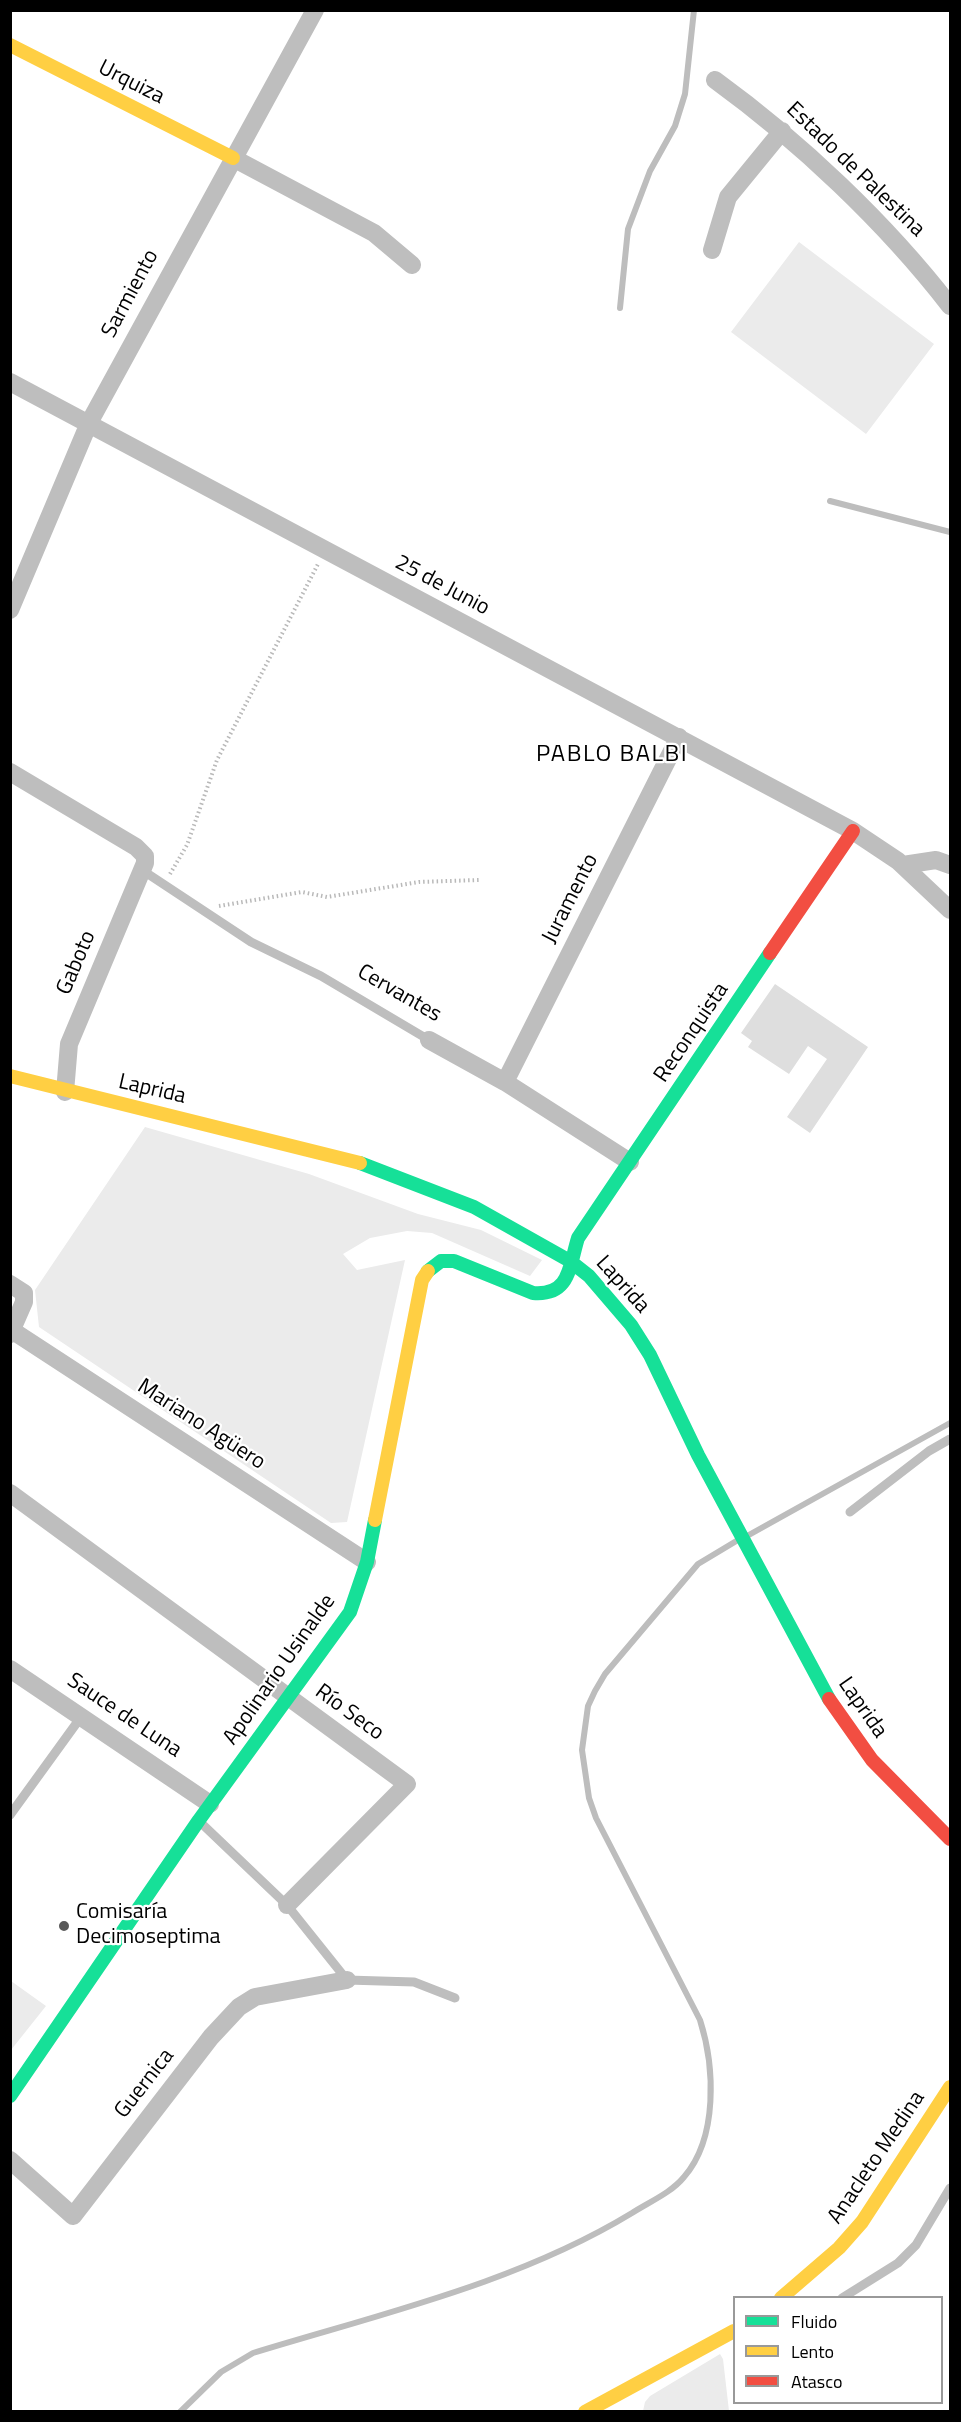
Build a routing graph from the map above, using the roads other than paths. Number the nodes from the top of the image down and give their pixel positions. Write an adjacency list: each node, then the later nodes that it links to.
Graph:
1 (315, 10): 5 (street, Sarmiento)
2 (10, 45): 5 (street, Urquiza)
3 (715, 80): 4 (street, Estado de Palestina)
4 (782, 131): 6 (street); 8 (street, Estado de Palestina)
5 (232, 158): 7 (street); 10 (street, Sarmiento)
6 (712, 250)
7 (412, 265)
8 (951, 306)
9 (10, 382): 10 (street, 25 de Junio)
10 (89, 423): 11 (street, Sarmiento); 12 (street, 25 de Junio)
11 (10, 610)
12 (679, 737): 14 (street, 25 de Junio); 21 (street, Juramento)
13 (10, 772): 15 (street, Cervantes)
14 (853, 831): 16 (street, 25 de Junio); 23 (street, Reconquista)
15 (143, 863): 19 (lane, Cervantes); 22 (street, Gaboto)
16 (903, 865): 17 (street); 18 (street, 25 de Junio)
17 (951, 865)
18 (951, 910)
19 (429, 1040): 21 (street, Cervantes)
20 (10, 1076): 22 (street, Laprida)
21 (505, 1082): 23 (street, Cervantes)
22 (65, 1092): 24 (street, Laprida)
23 (630, 1162): 24 (street, Reconquista)
24 (570, 1261): 30 (street, Apolinario Usinalde); 37 (street, Laprida)
25 (10, 1284): 26 (street)
26 (12, 1332): 30 (street, Mariano Agüero)
27 (951, 1439): 29 (lane)
28 (10, 1492): 32 (street, Río Seco)
29 (850, 1512)
30 (367, 1562): 32 (street, Apolinario Usinalde)
31 (10, 1669): 33 (street, Sauce de Luna)
32 (288, 1699): 34 (street, Apolinario Usinalde); 38 (street, Río Seco)
33 (81, 1717): 34 (street, Sauce de Luna); 35 (lane)
34 (210, 1804): 36 (street, Apolinario Usinalde)
35 (10, 1815)
36 (198, 1820): 38 (lane); 42 (street, Apolinario Usinalde)
37 (951, 1839)
38 (287, 1905): 39 (lane)
39 (348, 1980): 40 (lane); 43 (street, Guernica)
40 (455, 1998)
41 (951, 2087): 45 (street, Anacleto Medina)
42 (10, 2096)
43 (10, 2160)
44 (951, 2188): 46 (lane)
45 (783, 2296)
46 (845, 2296)
47 (733, 2333): 48 (street)
48 (608, 2406): 49 (street)
49 (585, 2412)

